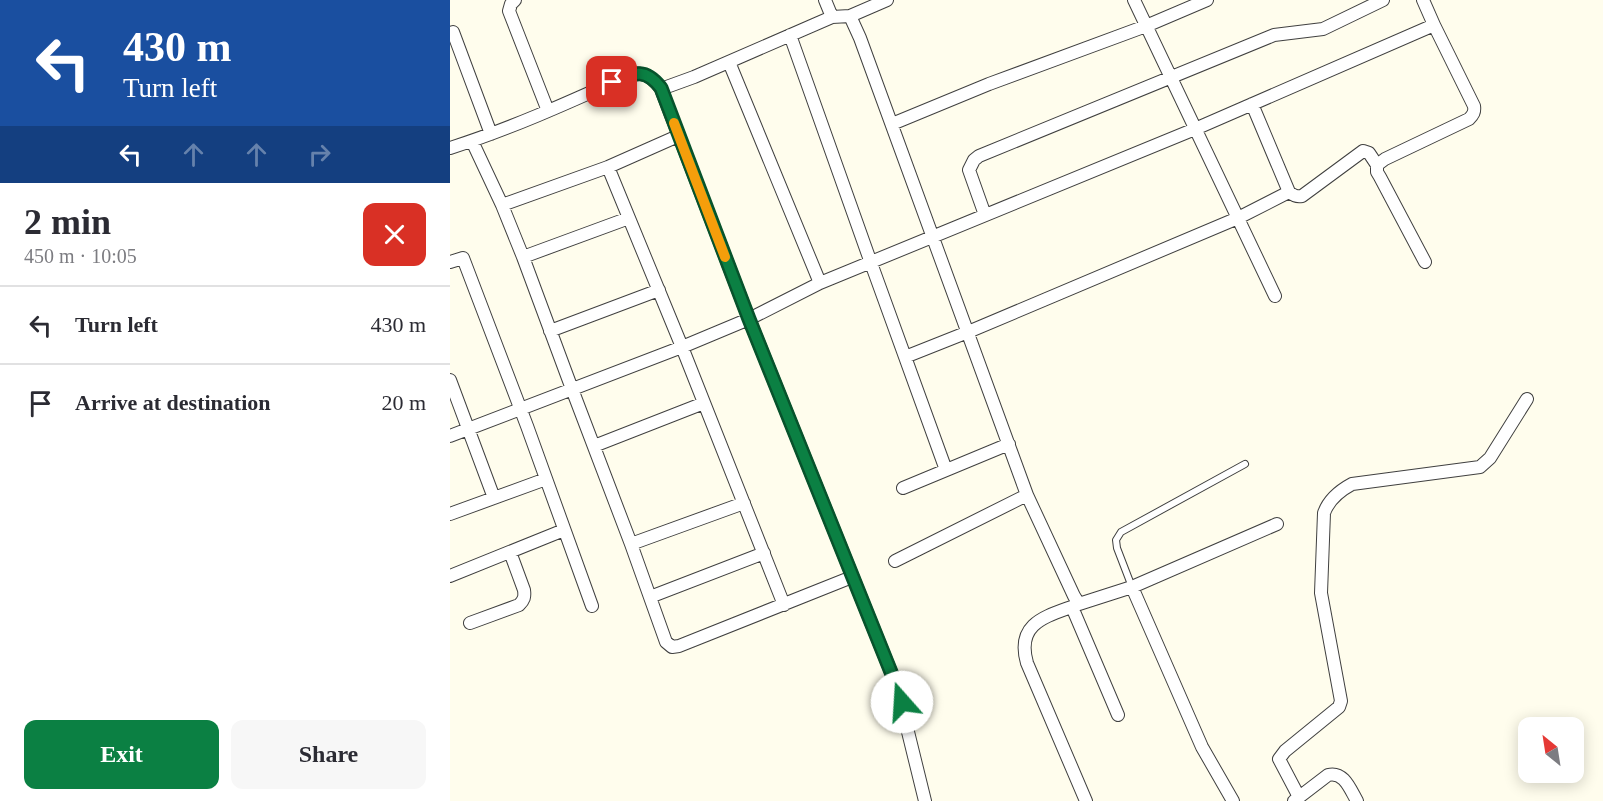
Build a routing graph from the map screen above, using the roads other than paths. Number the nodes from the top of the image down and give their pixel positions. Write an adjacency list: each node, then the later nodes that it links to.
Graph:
1 (515, 0): 18 (street)
2 (825, 0): 9 (street)
3 (887, 0): 8 (street)
4 (1134, 0): 11 (street)
5 (1207, 0): 11 (street)
6 (1383, 0): 15 (street)
7 (1423, 0): 10 (street)
8 (850, 16): 9 (street); 19 (street)
9 (832, 17): 13 (street)
10 (1434, 25): 17 (street); 25 (street)
11 (1146, 26): 15 (street); 19 (street)
12 (453, 32): 21 (street)
13 (790, 35): 14 (street); 36 (street)
14 (729, 62): 16 (street); 37 (street)
15 (1172, 77): 20 (street); 29 (street)
16 (661, 88): 18 (street); 22 (street)
17 (1252, 104): 20 (street); 27 (street)
18 (548, 111): 21 (street)
19 (892, 124): 32 (street)
20 (1195, 129): 29 (street); 31 (street)
21 (491, 134): 23 (street)
22 (678, 136): 26 (street); 40 (street)
23 (472, 141): 24 (street); 28 (street)
24 (450, 148)
25 (1377, 165): 27 (street); 35 (street)
26 (608, 167): 28 (street); 30 (street)
27 (1289, 192): 31 (street)
28 (502, 205): 33 (street)
29 (985, 215): 32 (street)
30 (629, 218): 33 (street); 38 (street)
31 (1238, 218): 39 (street); 42 (street)
32 (934, 237): 36 (street); 42 (street)
33 (523, 257): 41 (street)
34 (450, 262): 49 (street)
35 (1425, 262)
36 (871, 263): 37 (street); 44 (street)
37 (820, 283): 40 (street)
38 (659, 290): 41 (street); 43 (street)
39 (1275, 296)
40 (749, 319): 43 (street); 69 (street)
41 (550, 331): 46 (street)
42 (968, 332): 44 (street); 52 (street)
43 (682, 347): 46 (street); 48 (street)
44 (905, 357): 55 (street)
45 (450, 380): 50 (street)
46 (572, 389): 49 (street); 53 (street)
47 (1527, 399): 77 (street)
48 (704, 403): 53 (street); 60 (street)
49 (520, 409): 50 (street); 56 (street)
50 (468, 429): 51 (street); 59 (street)
51 (450, 436)
52 (1009, 444): 55 (street); 58 (street)
53 (594, 446): 64 (street)
54 (1245, 464): 70 (lane)
55 (946, 470): 57 (street)
56 (546, 479): 59 (street); 63 (street)
57 (903, 488)
58 (1027, 495): 67 (street); 73 (street)
59 (494, 498): 61 (street)
60 (744, 503): 64 (street); 66 (street)
61 (450, 514)
62 (1277, 524): 70 (street)
63 (564, 530): 65 (street); 74 (street)
64 (632, 544): 71 (street)
65 (510, 552): 68 (street); 75 (street)
66 (764, 553): 71 (street); 72 (street)
67 (895, 561)
68 (450, 576)
69 (852, 577): 72 (street); 78 (street)
70 (1132, 587): 73 (street); 80 (street)
71 (650, 597): 72 (street)
72 (784, 605)
73 (1076, 605): 76 (street); 79 (street)
74 (592, 606)
75 (470, 622)
76 (1118, 715)
77 (1296, 799): 81 (street)
78 (925, 801)
79 (1086, 801)
80 (1233, 801)
81 (1357, 801)

